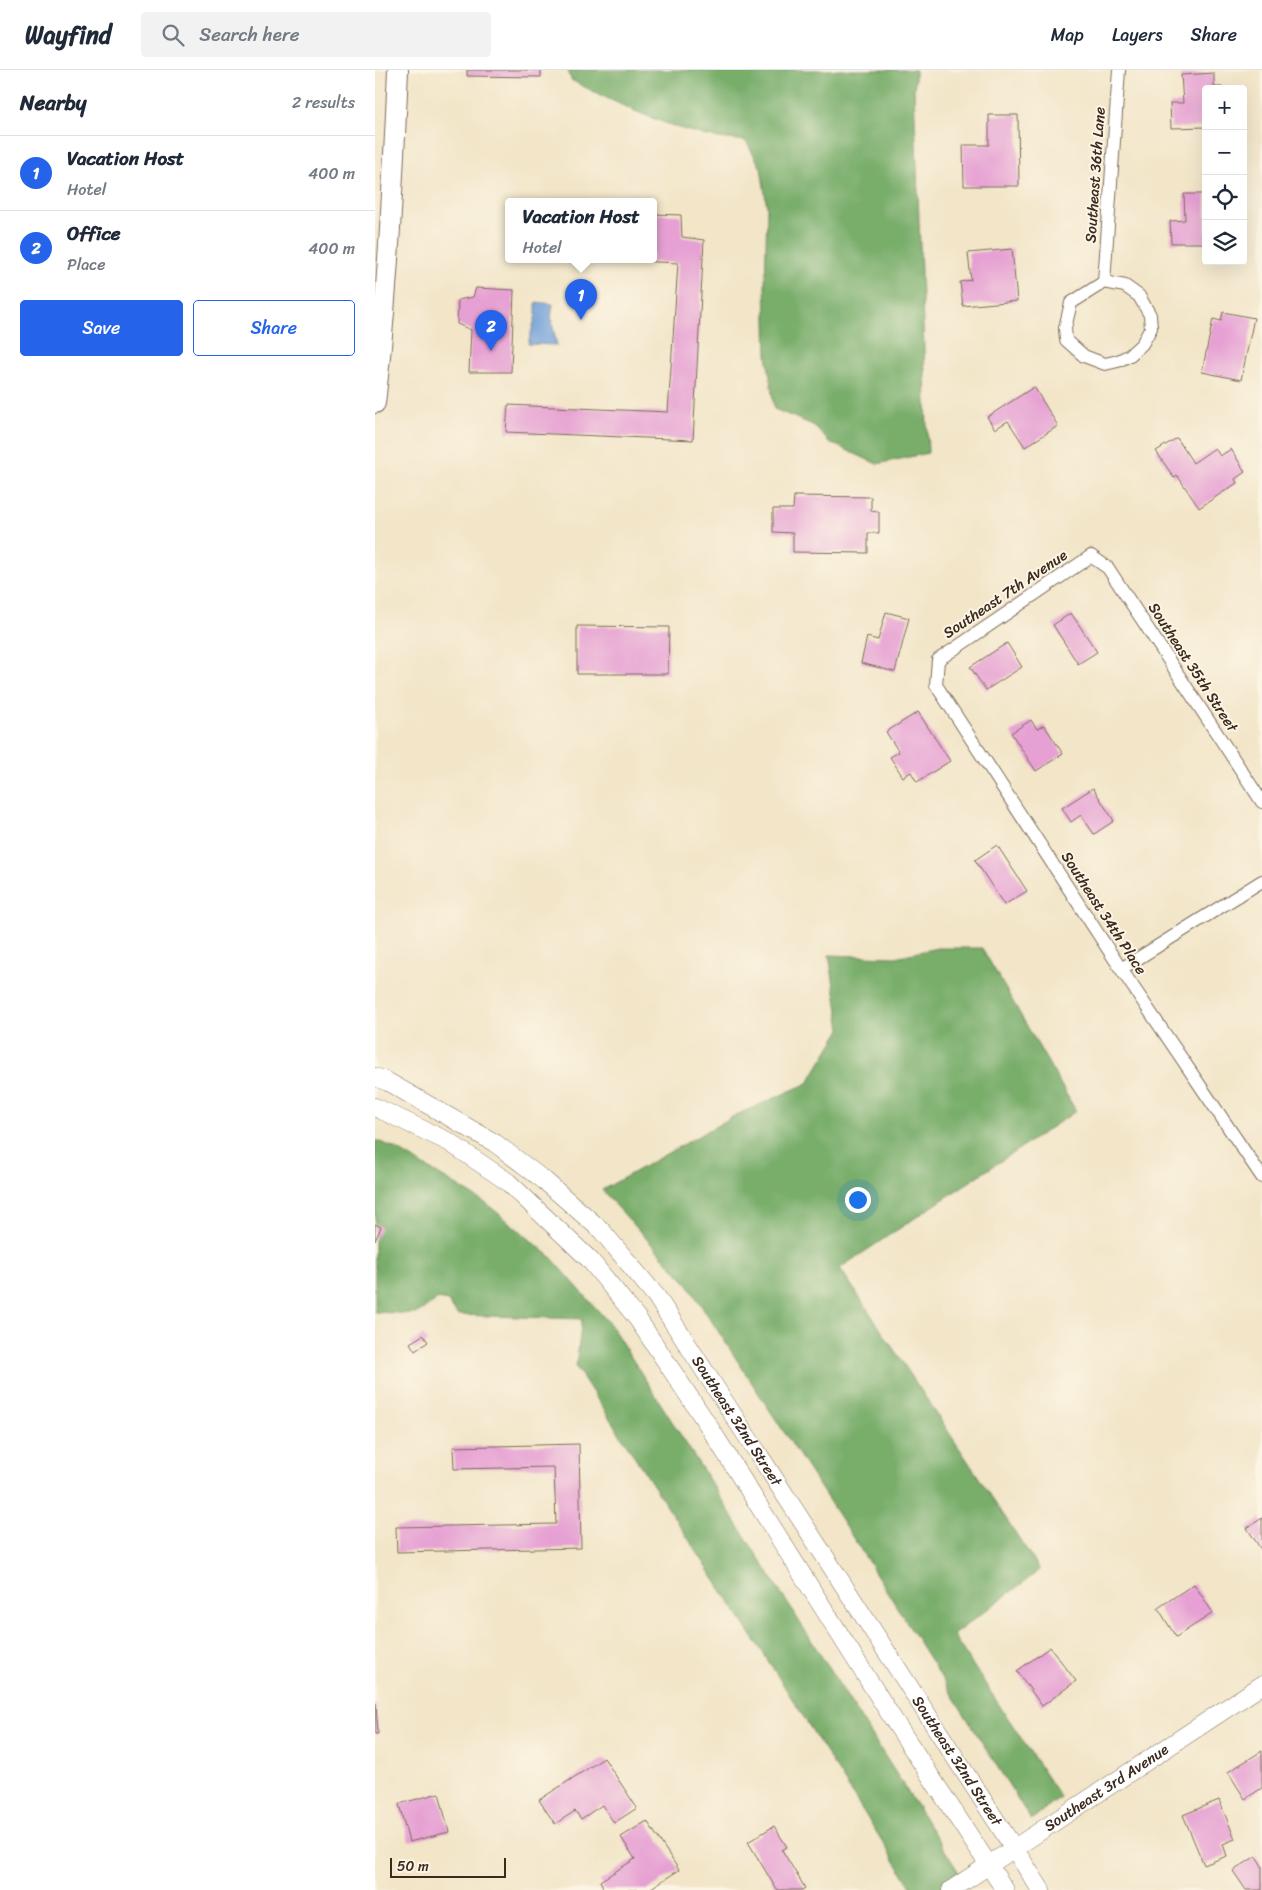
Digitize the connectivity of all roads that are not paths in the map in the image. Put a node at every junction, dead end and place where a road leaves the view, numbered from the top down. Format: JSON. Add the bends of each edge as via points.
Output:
{"nodes":[{"id":1,"x":398,"y":70,"type":"edge"},
{"id":2,"x":1119,"y":70,"type":"edge"},
{"id":3,"x":1104,"y":282,"type":"junction"},
{"id":4,"x":375,"y":403,"type":"edge"},
{"id":5,"x":1091,"y":556,"type":"joint"},
{"id":6,"x":938,"y":660,"type":"joint"},
{"id":7,"x":1262,"y":802,"type":"edge"},
{"id":8,"x":1262,"y":881,"type":"edge"},
{"id":9,"x":1121,"y":969,"type":"junction"},
{"id":10,"x":375,"y":1077,"type":"edge"},
{"id":11,"x":375,"y":1107,"type":"edge"},
{"id":12,"x":1262,"y":1177,"type":"edge"},
{"id":13,"x":1262,"y":1685,"type":"edge"},
{"id":14,"x":1014,"y":1847,"type":"junction"},
{"id":15,"x":989,"y":1865,"type":"junction"},
{"id":16,"x":951,"y":1890,"type":"edge"},
{"id":17,"x":1005,"y":1890,"type":"edge"},
{"id":18,"x":1041,"y":1890,"type":"edge"}],
"edges":[{"from":1,"to":4,"type":"highway","via":[[390,244]]},
{"from":2,"to":3,"type":"street","name":"Southeast 36th Lane"},
{"from":3,"to":3,"type":"street","via":[[1071,303],[1065,328],[1066,340],[1084,356],[1105,364],[1130,355],[1151,328],[1150,315],[1139,296],[1125,286]]},
{"from":5,"to":6,"type":"street","name":"Southeast 7th Avenue"},
{"from":5,"to":7,"type":"street","name":"Southeast 35th Street","via":[[1109,568]]},
{"from":6,"to":9,"type":"street","name":"Southeast 34th Place","via":[[936,685]]},
{"from":8,"to":9,"type":"street"},
{"from":9,"to":12,"type":"street","name":"Southeast 34th Place"},
{"from":10,"to":14,"type":"main road","name":"Southeast 32nd Street","via":[[495,1143],[545,1181],[601,1230],[656,1296]]},
{"from":11,"to":15,"type":"main road","name":"Southeast 32nd Street","via":[[449,1142],[508,1182],[590,1260],[637,1318]]},
{"from":13,"to":14,"type":"main road","name":"Southeast 3rd Avenue"},
{"from":14,"to":15,"type":"main road","name":"Southeast 3rd Avenue"},
{"from":14,"to":18,"type":"main road","name":"Southeast 32nd Street"},
{"from":15,"to":16,"type":"main road","name":"Southeast 3rd Avenue"},
{"from":15,"to":17,"type":"main road","name":"Southeast 32nd Street"}]}
